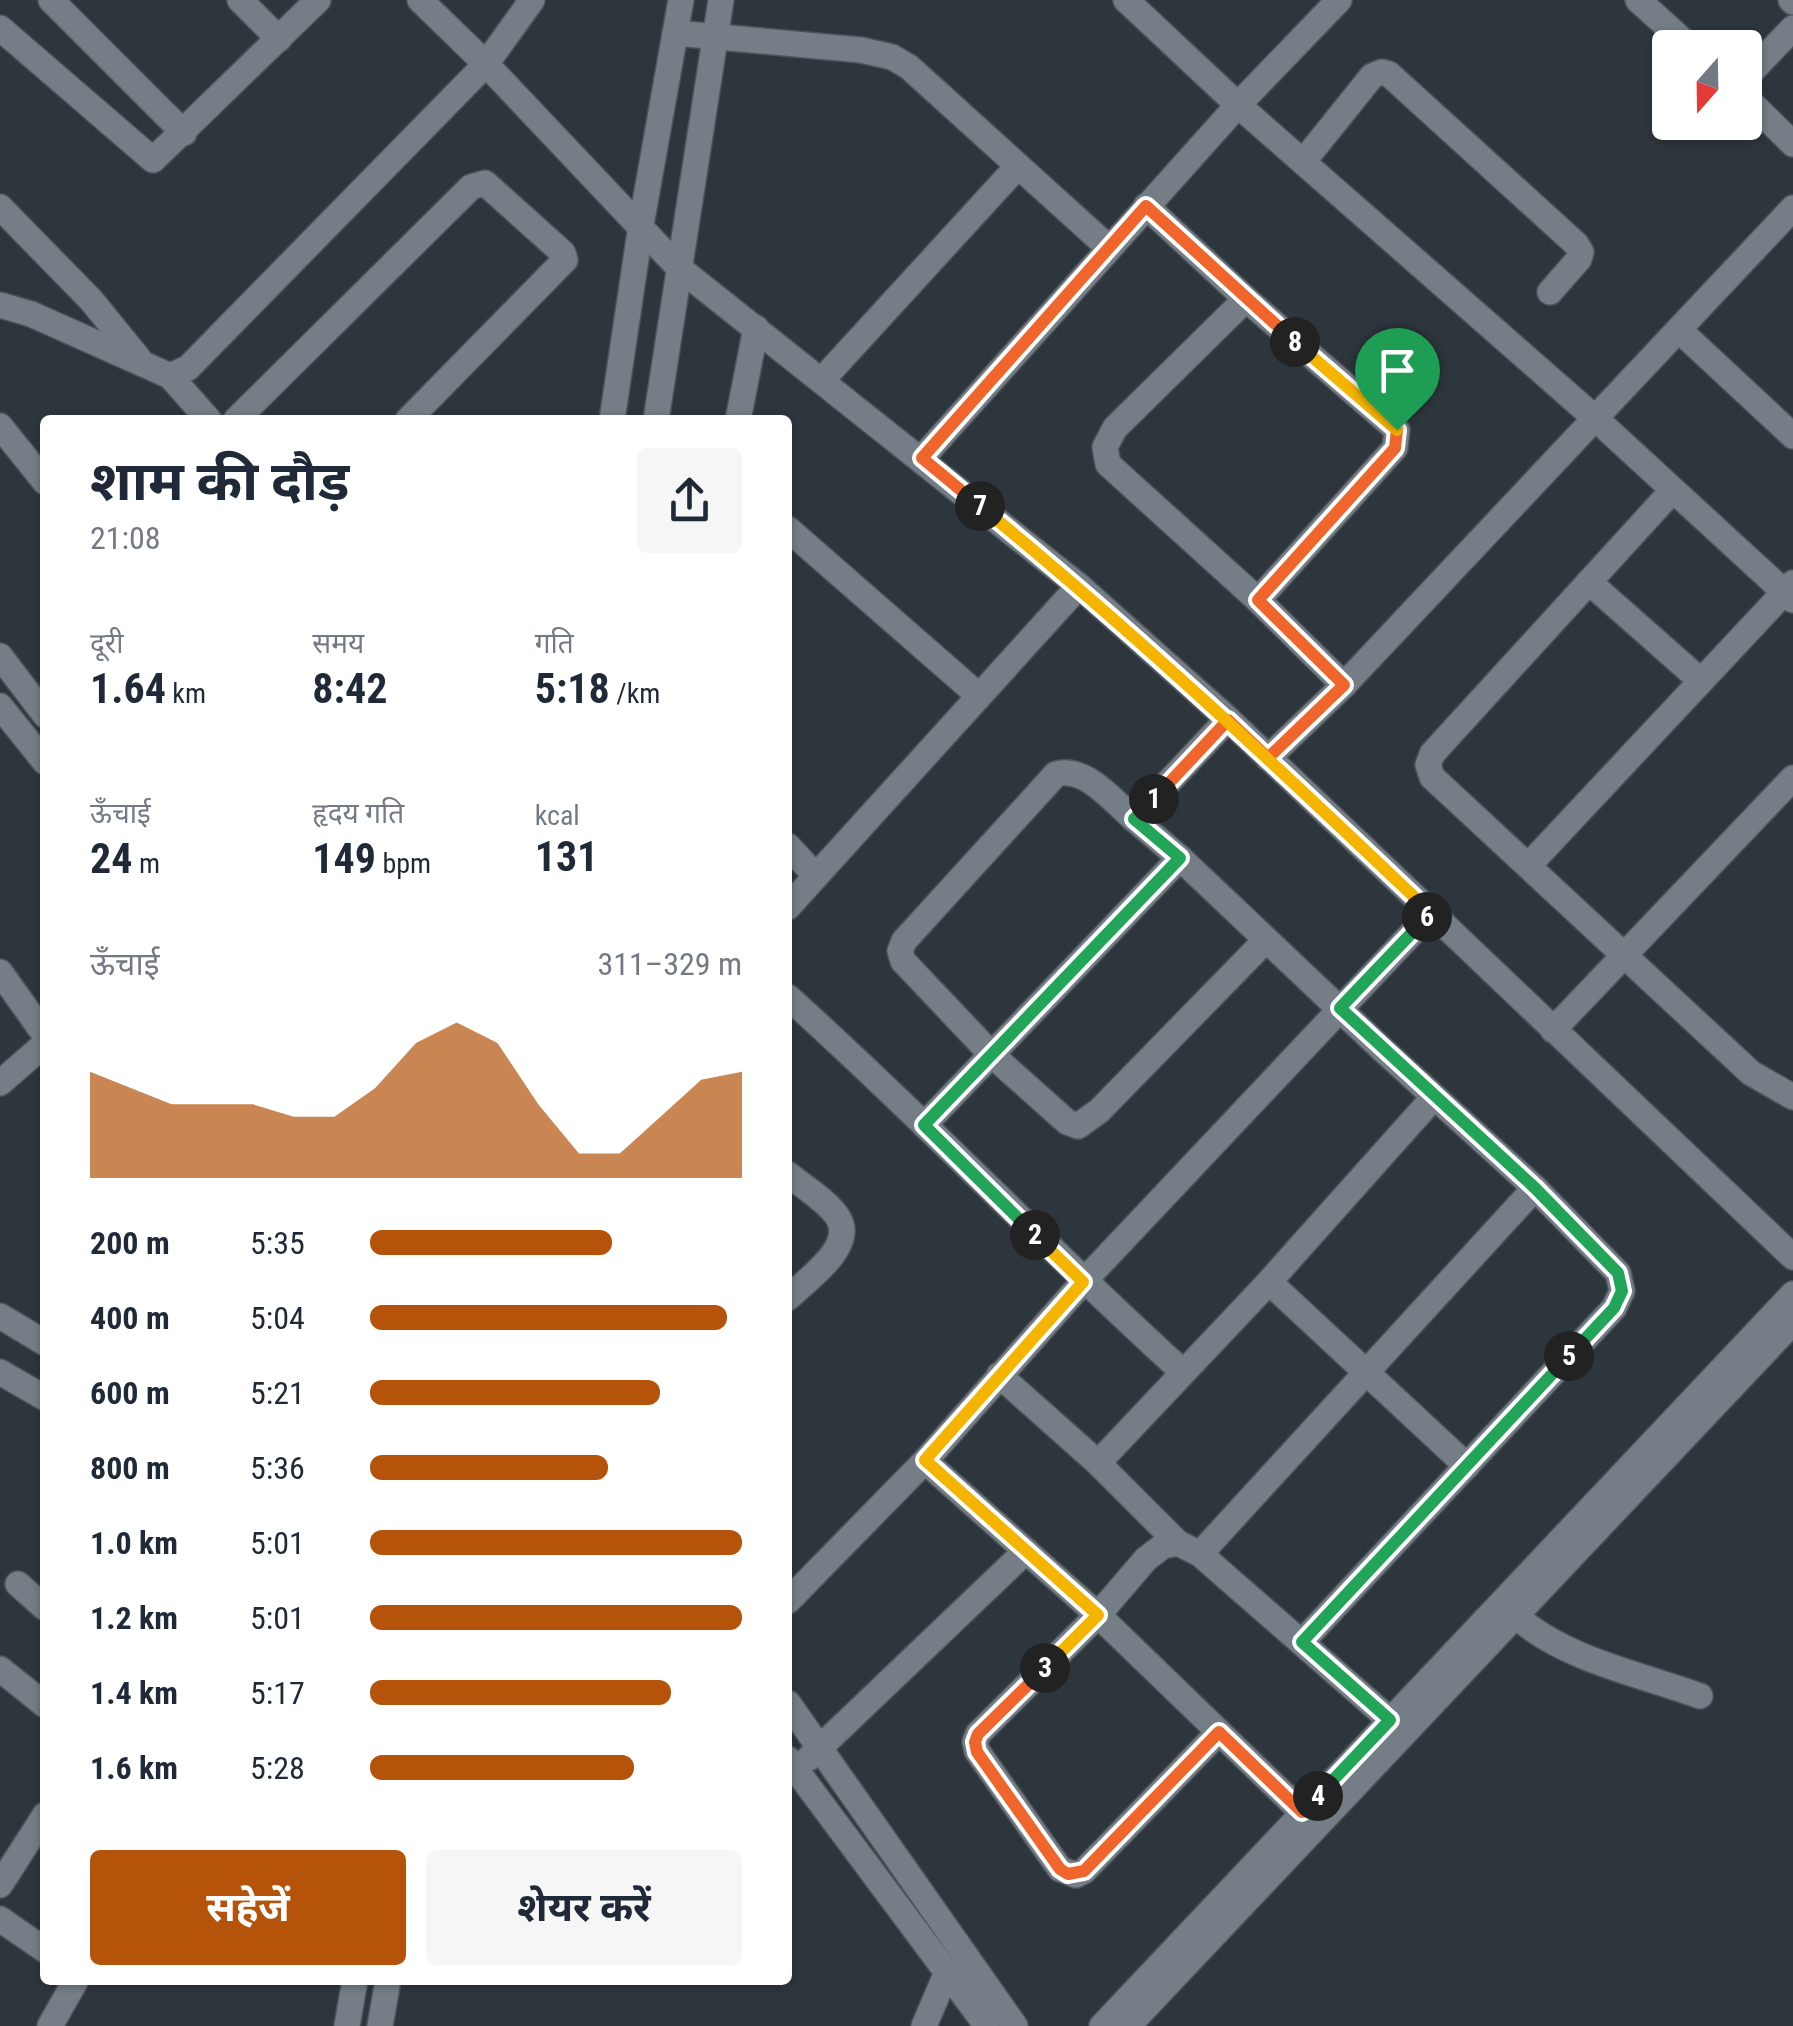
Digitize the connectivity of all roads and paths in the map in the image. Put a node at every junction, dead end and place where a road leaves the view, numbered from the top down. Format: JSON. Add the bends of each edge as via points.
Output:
{"nodes":[{"id":1,"x":51,"y":0,"type":"edge"},
{"id":2,"x":240,"y":0,"type":"edge"},
{"id":3,"x":318,"y":0,"type":"edge"},
{"id":4,"x":420,"y":0,"type":"edge"},
{"id":5,"x":681,"y":0,"type":"edge"},
{"id":6,"x":720,"y":0,"type":"edge"},
{"id":7,"x":1126,"y":0,"type":"edge"},
{"id":8,"x":1339,"y":0,"type":"edge"},
{"id":9,"x":1638,"y":0,"type":"edge"},
{"id":10,"x":528,"y":1,"type":"edge"},
{"id":11,"x":0,"y":28,"type":"edge"},
{"id":12,"x":1793,"y":28,"type":"edge"},
{"id":13,"x":1671,"y":30,"type":"edge"},
{"id":14,"x":675,"y":32,"type":"junction"},
{"id":15,"x":715,"y":37,"type":"junction"},
{"id":16,"x":280,"y":40,"type":"junction"},
{"id":17,"x":1762,"y":60,"type":"edge"},
{"id":18,"x":486,"y":64,"type":"junction"},
{"id":19,"x":1238,"y":104,"type":"junction"},
{"id":20,"x":1762,"y":114,"type":"edge"},
{"id":21,"x":184,"y":133,"type":"junction"},
{"id":22,"x":1793,"y":144,"type":"edge"},
{"id":23,"x":1304,"y":162,"type":"junction"},
{"id":24,"x":1018,"y":166,"type":"junction"},
{"id":25,"x":1146,"y":206,"type":"junction"},
{"id":26,"x":0,"y":208,"type":"edge"},
{"id":27,"x":1793,"y":208,"type":"edge"},
{"id":28,"x":641,"y":225,"type":"junction"},
{"id":29,"x":1109,"y":248,"type":"junction"},
{"id":30,"x":679,"y":268,"type":"junction"},
{"id":31,"x":1550,"y":292,"type":"dead end"},
{"id":32,"x":1246,"y":299,"type":"junction"},
{"id":33,"x":0,"y":304,"type":"edge"},
{"id":34,"x":756,"y":328,"type":"junction"},
{"id":35,"x":1679,"y":330,"type":"junction"},
{"id":36,"x":143,"y":362,"type":"junction"},
{"id":37,"x":170,"y":376,"type":"junction"},
{"id":38,"x":822,"y":380,"type":"junction"},
{"id":39,"x":205,"y":415,"type":"edge"},
{"id":40,"x":241,"y":415,"type":"edge"},
{"id":41,"x":413,"y":415,"type":"edge"},
{"id":42,"x":613,"y":415,"type":"edge"},
{"id":43,"x":657,"y":415,"type":"edge"},
{"id":44,"x":739,"y":415,"type":"edge"},
{"id":45,"x":1596,"y":419,"type":"junction"},
{"id":46,"x":0,"y":426,"type":"edge"},
{"id":47,"x":1793,"y":436,"type":"edge"},
{"id":48,"x":922,"y":458,"type":"junction"},
{"id":49,"x":40,"y":476,"type":"edge"},
{"id":50,"x":1673,"y":490,"type":"junction"},
{"id":51,"x":792,"y":533,"type":"edge"},
{"id":52,"x":1590,"y":582,"type":"junction"},
{"id":53,"x":1079,"y":586,"type":"junction"},
{"id":54,"x":1790,"y":592,"type":"edge"},
{"id":55,"x":1258,"y":600,"type":"junction"},
{"id":56,"x":0,"y":656,"type":"edge"},
{"id":57,"x":1701,"y":681,"type":"junction"},
{"id":58,"x":1344,"y":685,"type":"junction"},
{"id":59,"x":978,"y":695,"type":"junction"},
{"id":60,"x":0,"y":706,"type":"edge"},
{"id":61,"x":40,"y":708,"type":"edge"},
{"id":62,"x":1228,"y":720,"type":"junction"},
{"id":63,"x":40,"y":756,"type":"edge"},
{"id":64,"x":1268,"y":758,"type":"junction"},
{"id":65,"x":1793,"y":778,"type":"edge"},
{"id":66,"x":1134,"y":819,"type":"junction"},
{"id":67,"x":792,"y":850,"type":"edge"},
{"id":68,"x":1180,"y":858,"type":"junction"},
{"id":69,"x":1529,"y":865,"type":"junction"},
{"id":70,"x":815,"y":875,"type":"junction"},
{"id":71,"x":792,"y":902,"type":"edge"},
{"id":72,"x":1431,"y":913,"type":"junction"},
{"id":73,"x":1266,"y":940,"type":"junction"},
{"id":74,"x":1623,"y":955,"type":"junction"},
{"id":75,"x":0,"y":972,"type":"edge"},
{"id":76,"x":792,"y":1001,"type":"edge"},
{"id":77,"x":1340,"y":1008,"type":"junction"},
{"id":78,"x":40,"y":1028,"type":"edge"},
{"id":79,"x":1553,"y":1030,"type":"junction"},
{"id":80,"x":40,"y":1048,"type":"edge"},
{"id":81,"x":993,"y":1056,"type":"junction"},
{"id":82,"x":0,"y":1083,"type":"edge"},
{"id":83,"x":1793,"y":1096,"type":"edge"},
{"id":84,"x":1434,"y":1097,"type":"junction"},
{"id":85,"x":924,"y":1125,"type":"junction"},
{"id":86,"x":792,"y":1177,"type":"edge"},
{"id":87,"x":1535,"y":1188,"type":"junction"},
{"id":88,"x":1793,"y":1257,"type":"edge"},
{"id":89,"x":1083,"y":1282,"type":"junction"},
{"id":90,"x":1269,"y":1282,"type":"junction"},
{"id":91,"x":792,"y":1294,"type":"edge"},
{"id":92,"x":1793,"y":1294,"type":"edge"},
{"id":93,"x":0,"y":1318,"type":"edge"},
{"id":94,"x":1793,"y":1322,"type":"edge"},
{"id":95,"x":40,"y":1340,"type":"edge"},
{"id":96,"x":0,"y":1372,"type":"edge"},
{"id":97,"x":1183,"y":1372,"type":"junction"},
{"id":98,"x":999,"y":1374,"type":"junction"},
{"id":99,"x":1364,"y":1374,"type":"junction"},
{"id":100,"x":40,"y":1395,"type":"edge"},
{"id":101,"x":925,"y":1460,"type":"junction"},
{"id":102,"x":1098,"y":1463,"type":"junction"},
{"id":103,"x":1467,"y":1466,"type":"junction"},
{"id":104,"x":1189,"y":1548,"type":"junction"},
{"id":105,"x":1026,"y":1551,"type":"junction"},
{"id":106,"x":18,"y":1584,"type":"dead end"},
{"id":107,"x":792,"y":1596,"type":"edge"},
{"id":108,"x":40,"y":1604,"type":"edge"},
{"id":109,"x":1098,"y":1615,"type":"junction"},
{"id":110,"x":1517,"y":1617,"type":"junction"},
{"id":111,"x":1302,"y":1642,"type":"junction"},
{"id":112,"x":0,"y":1669,"type":"edge"},
{"id":113,"x":1700,"y":1696,"type":"dead end"},
{"id":114,"x":40,"y":1700,"type":"edge"},
{"id":115,"x":792,"y":1708,"type":"edge"},
{"id":116,"x":1390,"y":1720,"type":"junction"},
{"id":117,"x":1219,"y":1732,"type":"junction"},
{"id":118,"x":821,"y":1748,"type":"junction"},
{"id":119,"x":792,"y":1763,"type":"edge"},
{"id":120,"x":792,"y":1765,"type":"edge"},
{"id":121,"x":1302,"y":1812,"type":"junction"},
{"id":122,"x":40,"y":1823,"type":"edge"},
{"id":123,"x":0,"y":1885,"type":"edge"},
{"id":124,"x":0,"y":1919,"type":"edge"},
{"id":125,"x":40,"y":1947,"type":"edge"},
{"id":126,"x":948,"y":1970,"type":"junction"},
{"id":127,"x":73,"y":1985,"type":"edge"},
{"id":128,"x":354,"y":1985,"type":"edge"},
{"id":129,"x":387,"y":1985,"type":"edge"},
{"id":130,"x":50,"y":2026,"type":"edge"},
{"id":131,"x":347,"y":2026,"type":"edge"},
{"id":132,"x":380,"y":2026,"type":"edge"},
{"id":133,"x":924,"y":2026,"type":"edge"},
{"id":134,"x":987,"y":2026,"type":"edge"},
{"id":135,"x":1015,"y":2026,"type":"edge"},
{"id":136,"x":1102,"y":2026,"type":"edge"},
{"id":137,"x":1128,"y":2026,"type":"edge"}],
"edges":[{"from":1,"to":21,"type":"street"},
{"from":2,"to":16,"type":"street"},
{"from":3,"to":16,"type":"street"},
{"from":4,"to":18,"type":"street"},
{"from":5,"to":14,"type":"street"},
{"from":6,"to":15,"type":"street"},
{"from":7,"to":19,"type":"street"},
{"from":8,"to":19,"type":"street"},
{"from":9,"to":13,"type":"street"},
{"from":10,"to":18,"type":"street"},
{"from":11,"to":21,"type":"street","via":[[149,159],[157,160]]},
{"from":12,"to":17,"type":"street"},
{"from":14,"to":15,"type":"street"},
{"from":14,"to":28,"type":"street"},
{"from":15,"to":24,"type":"street","via":[[892,58]]},
{"from":15,"to":30,"type":"street"},
{"from":16,"to":21,"type":"street"},
{"from":18,"to":28,"type":"street"},
{"from":18,"to":37,"type":"street","via":[[188,368]]},
{"from":19,"to":23,"type":"street"},
{"from":19,"to":25,"type":"street"},
{"from":20,"to":22,"type":"street"},
{"from":23,"to":31,"type":"street","via":[[1372,76],[1390,74],[1576,244],[1579,259]]},
{"from":23,"to":45,"type":"street"},
{"from":24,"to":29,"type":"street"},
{"from":24,"to":38,"type":"street"},
{"from":25,"to":29,"type":"street"},
{"from":25,"to":32,"type":"street"},
{"from":26,"to":36,"type":"street"},
{"from":27,"to":35,"type":"street"},
{"from":28,"to":30,"type":"street"},
{"from":28,"to":42,"type":"street"},
{"from":29,"to":48,"type":"street"},
{"from":30,"to":34,"type":"street"},
{"from":30,"to":43,"type":"street"},
{"from":32,"to":55,"type":"street","via":[[1397,430],[1398,438]]},
{"from":32,"to":55,"type":"street","via":[[1114,428],[1105,447],[1116,475]]},
{"from":33,"to":36,"type":"street"},
{"from":34,"to":38,"type":"street"},
{"from":34,"to":44,"type":"street"},
{"from":35,"to":45,"type":"street"},
{"from":35,"to":47,"type":"street"},
{"from":36,"to":37,"type":"street"},
{"from":37,"to":39,"type":"street"},
{"from":38,"to":48,"type":"street"},
{"from":40,"to":41,"type":"street","via":[[472,187],[485,183],[564,260]]},
{"from":45,"to":50,"type":"street"},
{"from":45,"to":58,"type":"street"},
{"from":46,"to":49,"type":"street"},
{"from":48,"to":53,"type":"street"},
{"from":50,"to":52,"type":"street"},
{"from":50,"to":54,"type":"street"},
{"from":51,"to":59,"type":"street"},
{"from":52,"to":57,"type":"street"},
{"from":52,"to":69,"type":"street","via":[[1428,765],[1432,777]]},
{"from":53,"to":59,"type":"street"},
{"from":53,"to":62,"type":"street"},
{"from":54,"to":57,"type":"street"},
{"from":55,"to":58,"type":"street"},
{"from":56,"to":61,"type":"street"},
{"from":57,"to":69,"type":"street"},
{"from":58,"to":64,"type":"street"},
{"from":59,"to":70,"type":"street"},
{"from":60,"to":63,"type":"street"},
{"from":62,"to":64,"type":"street"},
{"from":62,"to":66,"type":"street"},
{"from":64,"to":72,"type":"street"},
{"from":65,"to":74,"type":"street"},
{"from":66,"to":68,"type":"street"},
{"from":66,"to":81,"type":"street","via":[[1082,775],[1056,774],[904,941],[903,960]]},
{"from":67,"to":70,"type":"street"},
{"from":68,"to":73,"type":"street"},
{"from":68,"to":81,"type":"street"},
{"from":69,"to":74,"type":"street"},
{"from":70,"to":71,"type":"street"},
{"from":72,"to":77,"type":"street"},
{"from":72,"to":79,"type":"street"},
{"from":73,"to":77,"type":"street"},
{"from":73,"to":81,"type":"street","via":[[1078,1126]]},
{"from":74,"to":79,"type":"street"},
{"from":74,"to":83,"type":"street","via":[[1751,1073]]},
{"from":75,"to":78,"type":"street"},
{"from":76,"to":85,"type":"street"},
{"from":77,"to":84,"type":"street"},
{"from":77,"to":89,"type":"street"},
{"from":79,"to":88,"type":"street"},
{"from":80,"to":82,"type":"street"},
{"from":81,"to":85,"type":"street"},
{"from":84,"to":87,"type":"street"},
{"from":84,"to":90,"type":"street"},
{"from":85,"to":89,"type":"street"},
{"from":86,"to":91,"type":"street","via":[[838,1216],[843,1234],[837,1250]]},
{"from":87,"to":99,"type":"street"},
{"from":87,"to":103,"type":"street","via":[[1618,1273],[1622,1291],[1614,1308]]},
{"from":89,"to":97,"type":"street"},
{"from":89,"to":98,"type":"street"},
{"from":90,"to":97,"type":"street"},
{"from":90,"to":99,"type":"street"},
{"from":92,"to":116,"type":"street"},
{"from":93,"to":95,"type":"street"},
{"from":94,"to":110,"type":"street"},
{"from":96,"to":100,"type":"street"},
{"from":97,"to":102,"type":"street"},
{"from":98,"to":101,"type":"street"},
{"from":98,"to":102,"type":"street"},
{"from":99,"to":103,"type":"street"},
{"from":99,"to":104,"type":"street"},
{"from":101,"to":105,"type":"street"},
{"from":101,"to":107,"type":"street"},
{"from":102,"to":104,"type":"street"},
{"from":103,"to":111,"type":"street"},
{"from":104,"to":109,"type":"street","via":[[1163,1546],[1146,1558]]},
{"from":104,"to":111,"type":"street"},
{"from":105,"to":109,"type":"street"},
{"from":105,"to":118,"type":"street"},
{"from":106,"to":108,"type":"street"},
{"from":109,"to":117,"type":"street"},
{"from":109,"to":117,"type":"street","via":[[975,1742],[1060,1869],[1084,1871]]},
{"from":110,"to":113,"type":"street","via":[[1566,1648]]},
{"from":110,"to":137,"type":"street"},
{"from":111,"to":116,"type":"street"},
{"from":112,"to":114,"type":"street"},
{"from":115,"to":118,"type":"street"},
{"from":116,"to":121,"type":"street"},
{"from":117,"to":121,"type":"street"},
{"from":118,"to":119,"type":"street"},
{"from":118,"to":135,"type":"street"},
{"from":120,"to":126,"type":"street"},
{"from":121,"to":136,"type":"street"},
{"from":122,"to":123,"type":"street"},
{"from":124,"to":125,"type":"street"},
{"from":126,"to":133,"type":"street"},
{"from":126,"to":134,"type":"street"},
{"from":127,"to":130,"type":"street"},
{"from":128,"to":131,"type":"street"},
{"from":129,"to":132,"type":"street"}]}
